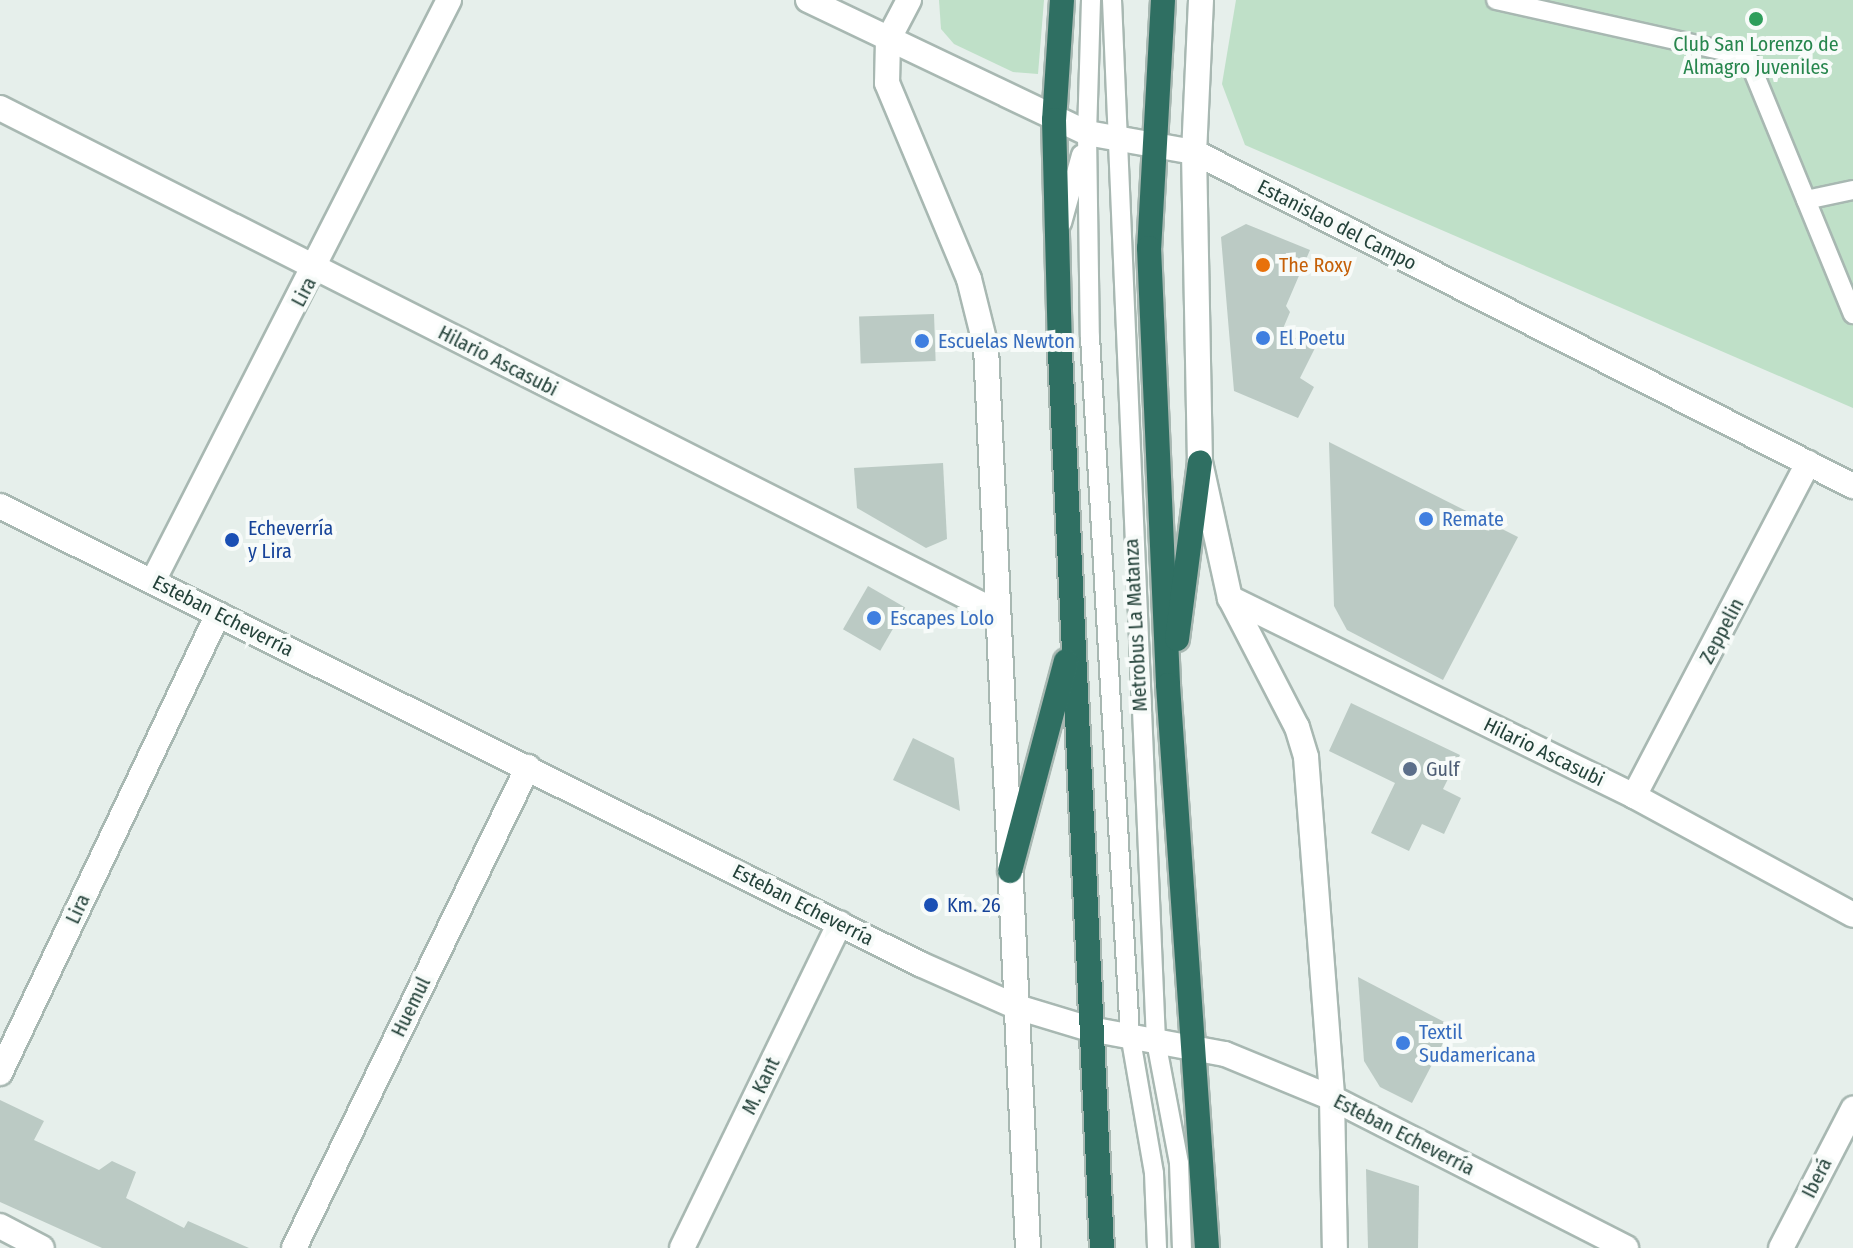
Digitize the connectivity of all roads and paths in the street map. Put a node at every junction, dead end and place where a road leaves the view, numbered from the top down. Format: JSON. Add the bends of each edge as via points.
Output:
{"nodes":[{"id":1,"x":449,"y":0,"type":"edge"},
{"id":2,"x":808,"y":0,"type":"edge"},
{"id":3,"x":909,"y":0,"type":"edge"},
{"id":4,"x":1062,"y":0,"type":"edge"},
{"id":5,"x":1091,"y":0,"type":"edge"},
{"id":6,"x":1112,"y":0,"type":"edge"},
{"id":7,"x":1163,"y":0,"type":"edge"},
{"id":8,"x":1201,"y":0,"type":"edge"},
{"id":9,"x":1496,"y":0,"type":"edge"},
{"id":10,"x":888,"y":40,"type":"junction"},
{"id":11,"x":0,"y":108,"type":"edge"},
{"id":12,"x":1054,"y":120,"type":"junction"},
{"id":13,"x":1087,"y":133,"type":"junction"},
{"id":14,"x":1116,"y":139,"type":"junction"},
{"id":15,"x":1152,"y":144,"type":"junction"},
{"id":16,"x":1194,"y":152,"type":"junction"},
{"id":17,"x":1853,"y":190,"type":"edge"},
{"id":18,"x":1806,"y":200,"type":"junction"},
{"id":19,"x":1059,"y":235,"type":"junction"},
{"id":20,"x":317,"y":269,"type":"junction"},
{"id":21,"x":1853,"y":314,"type":"edge"},
{"id":22,"x":1200,"y":462,"type":"junction"},
{"id":23,"x":1808,"y":463,"type":"junction"},
{"id":24,"x":1853,"y":486,"type":"edge"},
{"id":25,"x":0,"y":506,"type":"edge"},
{"id":26,"x":153,"y":581,"type":"junction"},
{"id":27,"x":1230,"y":598,"type":"junction"},
{"id":28,"x":997,"y":612,"type":"junction"},
{"id":29,"x":218,"y":614,"type":"junction"},
{"id":30,"x":1073,"y":636,"type":"junction"},
{"id":31,"x":1168,"y":685,"type":"junction"},
{"id":32,"x":528,"y":767,"type":"junction"},
{"id":33,"x":1634,"y":796,"type":"junction"},
{"id":34,"x":1010,"y":871,"type":"junction"},
{"id":35,"x":1853,"y":915,"type":"edge"},
{"id":36,"x":840,"y":923,"type":"junction"},
{"id":37,"x":1017,"y":1007,"type":"junction"},
{"id":38,"x":1090,"y":1029,"type":"junction"},
{"id":39,"x":1130,"y":1034,"type":"junction"},
{"id":40,"x":1156,"y":1041,"type":"junction"},
{"id":41,"x":1195,"y":1045,"type":"junction"},
{"id":42,"x":0,"y":1073,"type":"edge"},
{"id":43,"x":1332,"y":1098,"type":"junction"},
{"id":44,"x":1853,"y":1109,"type":"edge"},
{"id":45,"x":0,"y":1226,"type":"edge"},
{"id":46,"x":42,"y":1248,"type":"edge"},
{"id":47,"x":294,"y":1248,"type":"edge"},
{"id":48,"x":682,"y":1248,"type":"edge"},
{"id":49,"x":1028,"y":1248,"type":"edge"},
{"id":50,"x":1102,"y":1248,"type":"edge"},
{"id":51,"x":1157,"y":1248,"type":"edge"},
{"id":52,"x":1182,"y":1248,"type":"edge"},
{"id":53,"x":1207,"y":1248,"type":"edge"},
{"id":54,"x":1335,"y":1248,"type":"edge"},
{"id":55,"x":1626,"y":1248,"type":"edge"},
{"id":56,"x":1781,"y":1248,"type":"edge"}],
"edges":[{"from":1,"to":20,"type":"street","name":"Lira"},
{"from":2,"to":10,"type":"street","name":"Estanislao del Campo"},
{"from":3,"to":10,"type":"street"},
{"from":4,"to":12,"type":"highway"},
{"from":5,"to":13,"type":"lane","name":"Metrobus La Matanza"},
{"from":6,"to":14,"type":"lane","name":"Metrobus La Matanza"},
{"from":7,"to":15,"type":"highway"},
{"from":8,"to":16,"type":"street"},
{"from":9,"to":18,"type":"lane","via":[[1747,56]]},
{"from":10,"to":12,"type":"street","name":"Estanislao del Campo"},
{"from":10,"to":28,"type":"street","via":[[887,83],[981,313]]},
{"from":11,"to":20,"type":"street","name":"Hilario Ascasubi"},
{"from":12,"to":13,"type":"street","name":"Estanislao del Campo"},
{"from":12,"to":19,"type":"highway"},
{"from":13,"to":14,"type":"street","name":"Estanislao del Campo"},
{"from":13,"to":19,"type":"lane","name":"Metrobus La Matanza"},
{"from":13,"to":39,"type":"lane","name":"Metrobus La Matanza","via":[[1090,337]]},
{"from":14,"to":15,"type":"street","name":"Estanislao del Campo"},
{"from":14,"to":40,"type":"lane","name":"Metrobus La Matanza"},
{"from":15,"to":16,"type":"street","name":"Estanislao del Campo"},
{"from":15,"to":31,"type":"highway","via":[[1149,248]]},
{"from":16,"to":22,"type":"street"},
{"from":16,"to":23,"type":"street","name":"Estanislao del Campo"},
{"from":17,"to":18,"type":"lane"},
{"from":18,"to":21,"type":"lane"},
{"from":19,"to":30,"type":"highway"},
{"from":20,"to":26,"type":"street","name":"Lira"},
{"from":20,"to":28,"type":"street","name":"Hilario Ascasubi"},
{"from":22,"to":27,"type":"street"},
{"from":22,"to":31,"type":"highway"},
{"from":23,"to":24,"type":"street","name":"Estanislao del Campo"},
{"from":23,"to":33,"type":"street","name":"Zeppelin"},
{"from":25,"to":26,"type":"street","name":"Esteban Echeverría"},
{"from":26,"to":29,"type":"street","name":"Esteban Echeverría"},
{"from":27,"to":33,"type":"street","name":"Hilario Ascasubi"},
{"from":27,"to":43,"type":"street","via":[[1297,727],[1306,757]]},
{"from":28,"to":34,"type":"street"},
{"from":29,"to":32,"type":"street","name":"Esteban Echeverría"},
{"from":29,"to":42,"type":"street","name":"Lira"},
{"from":30,"to":34,"type":"highway"},
{"from":30,"to":38,"type":"highway"},
{"from":31,"to":41,"type":"highway"},
{"from":32,"to":36,"type":"street","name":"Esteban Echeverría"},
{"from":32,"to":47,"type":"street","name":"Huemul"},
{"from":33,"to":35,"type":"street","name":"Hilario Ascasubi"},
{"from":34,"to":37,"type":"street"},
{"from":36,"to":37,"type":"street","name":"Esteban Echeverría"},
{"from":36,"to":48,"type":"street","name":"M. Kant"},
{"from":37,"to":38,"type":"street","name":"Esteban Echeverría"},
{"from":37,"to":49,"type":"street"},
{"from":38,"to":39,"type":"street","name":"Esteban Echeverría"},
{"from":38,"to":50,"type":"highway"},
{"from":39,"to":40,"type":"street","name":"Esteban Echeverría"},
{"from":39,"to":51,"type":"lane","name":"Metrobus La Matanza","via":[[1154,1173]]},
{"from":40,"to":41,"type":"street","name":"Esteban Echeverría"},
{"from":40,"to":52,"type":"lane","name":"Metrobus La Matanza","via":[[1179,1163]]},
{"from":41,"to":43,"type":"street","name":"Esteban Echeverría"},
{"from":41,"to":53,"type":"highway"},
{"from":43,"to":54,"type":"street"},
{"from":43,"to":55,"type":"street","name":"Esteban Echeverría"},
{"from":44,"to":56,"type":"street","name":"Iberá"},
{"from":45,"to":46,"type":"street"}]}
